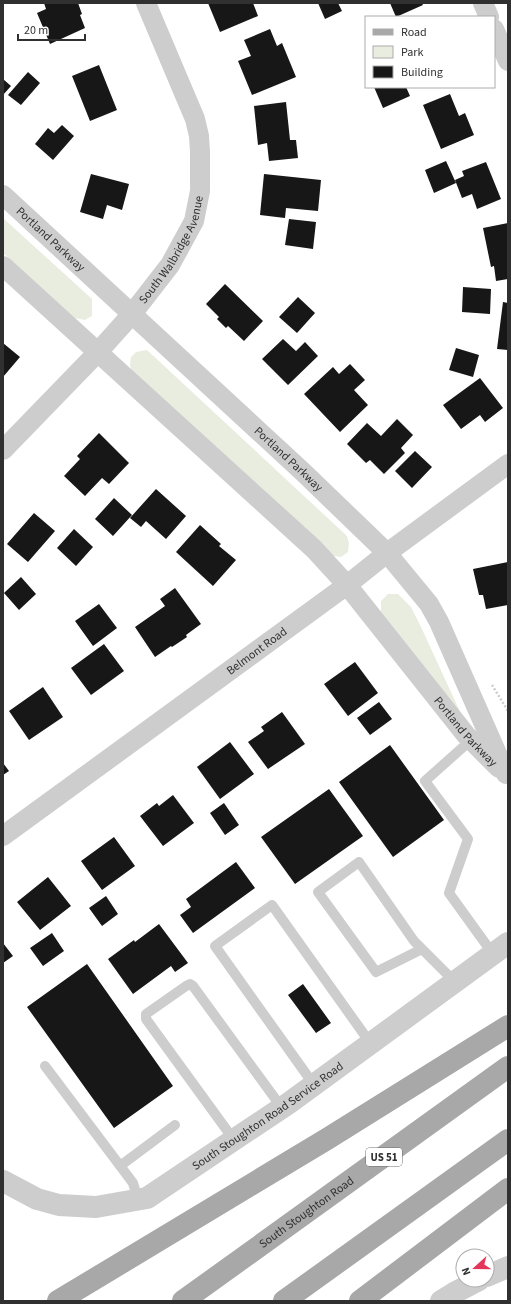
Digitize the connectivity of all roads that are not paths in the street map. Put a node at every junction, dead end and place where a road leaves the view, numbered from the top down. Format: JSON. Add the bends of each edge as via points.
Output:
{"nodes":[{"id":1,"x":146,"y":3,"type":"edge"},
{"id":2,"x":483,"y":3,"type":"edge"},
{"id":3,"x":489,"y":16,"type":"edge"},
{"id":4,"x":495,"y":31,"type":"edge"},
{"id":5,"x":508,"y":61,"type":"edge"},
{"id":6,"x":3,"y":195,"type":"edge"},
{"id":7,"x":3,"y":266,"type":"edge"},
{"id":8,"x":132,"y":314,"type":"junction"},
{"id":9,"x":98,"y":352,"type":"junction"},
{"id":10,"x":3,"y":450,"type":"edge"},
{"id":11,"x":508,"y":464,"type":"edge"},
{"id":12,"x":387,"y":553,"type":"junction"},
{"id":13,"x":347,"y":585,"type":"junction"},
{"id":14,"x":471,"y":740,"type":"junction"},
{"id":15,"x":507,"y":776,"type":"edge"},
{"id":16,"x":3,"y":836,"type":"edge"},
{"id":17,"x":422,"y":949,"type":"junction"},
{"id":18,"x":500,"y":949,"type":"edge"},
{"id":19,"x":455,"y":982,"type":"junction"},
{"id":20,"x":508,"y":1026,"type":"edge"},
{"id":21,"x":370,"y":1044,"type":"junction"},
{"id":22,"x":45,"y":1066,"type":"dead end"},
{"id":23,"x":508,"y":1067,"type":"edge"},
{"id":24,"x":314,"y":1085,"type":"junction"},
{"id":25,"x":282,"y":1108,"type":"junction"},
{"id":26,"x":176,"y":1125,"type":"dead end"},
{"id":27,"x":234,"y":1140,"type":"junction"},
{"id":28,"x":508,"y":1140,"type":"edge"},
{"id":29,"x":120,"y":1166,"type":"junction"},
{"id":30,"x":3,"y":1181,"type":"edge"},
{"id":31,"x":508,"y":1189,"type":"edge"},
{"id":32,"x":138,"y":1200,"type":"junction"},
{"id":33,"x":508,"y":1267,"type":"edge"},
{"id":34,"x":495,"y":1273,"type":"edge"},
{"id":35,"x":465,"y":1288,"type":"edge"},
{"id":36,"x":58,"y":1301,"type":"edge"},
{"id":37,"x":183,"y":1301,"type":"edge"},
{"id":38,"x":284,"y":1301,"type":"edge"},
{"id":39,"x":360,"y":1301,"type":"edge"},
{"id":40,"x":441,"y":1301,"type":"edge"}],
"edges":[{"from":1,"to":8,"type":"street","name":"South Walbridge Avenue","via":[[195,119],[200,147],[200,191],[191,228],[170,265]]},
{"from":2,"to":3,"type":"street"},
{"from":4,"to":5,"type":"street"},
{"from":6,"to":8,"type":"street","name":"Portland Parkway"},
{"from":7,"to":9,"type":"street","name":"Portland Parkway"},
{"from":8,"to":9,"type":"street","name":"South Walbridge Avenue"},
{"from":8,"to":12,"type":"street","name":"Portland Parkway"},
{"from":9,"to":10,"type":"street","name":"South Walbridge Avenue"},
{"from":9,"to":13,"type":"street","name":"Portland Parkway","via":[[314,549]]},
{"from":11,"to":12,"type":"street","name":"Belmont Road"},
{"from":12,"to":13,"type":"street","name":"Belmont Road"},
{"from":12,"to":15,"type":"street","name":"Portland Parkway","via":[[429,604],[439,622]]},
{"from":13,"to":14,"type":"street","name":"Portland Parkway"},
{"from":13,"to":16,"type":"street","name":"Belmont Road"},
{"from":14,"to":15,"type":"street","name":"Portland Parkway"},
{"from":14,"to":18,"type":"lane","via":[[425,781],[468,839],[449,893]]},
{"from":17,"to":17,"type":"lane","via":[[359,862],[318,892],[376,972]]},
{"from":17,"to":19,"type":"lane"},
{"from":18,"to":19,"type":"street","name":"South Stoughton Road Service Road"},
{"from":19,"to":21,"type":"street","name":"South Stoughton Road Service Road"},
{"from":20,"to":36,"type":"main road"},
{"from":21,"to":24,"type":"street","name":"South Stoughton Road Service Road"},
{"from":21,"to":24,"type":"lane","via":[[272,905],[215,946]]},
{"from":22,"to":29,"type":"lane"},
{"from":23,"to":37,"type":"main road","name":"South Stoughton Road","number":"US 51"},
{"from":24,"to":25,"type":"street","name":"South Stoughton Road Service Road"},
{"from":25,"to":27,"type":"street","name":"South Stoughton Road Service Road"},
{"from":25,"to":27,"type":"lane","via":[[193,986],[186,986],[146,1014],[146,1020]]},
{"from":26,"to":29,"type":"lane"},
{"from":27,"to":32,"type":"street","name":"South Stoughton Road Service Road","via":[[147,1198]]},
{"from":28,"to":38,"type":"main road"},
{"from":29,"to":32,"type":"lane","via":[[133,1183]]},
{"from":30,"to":32,"type":"street","name":"South Stoughton Road Service Road","via":[[37,1198],[59,1205],[96,1207]]},
{"from":31,"to":39,"type":"main road"},
{"from":33,"to":34,"type":"street"},
{"from":35,"to":40,"type":"street"}]}
